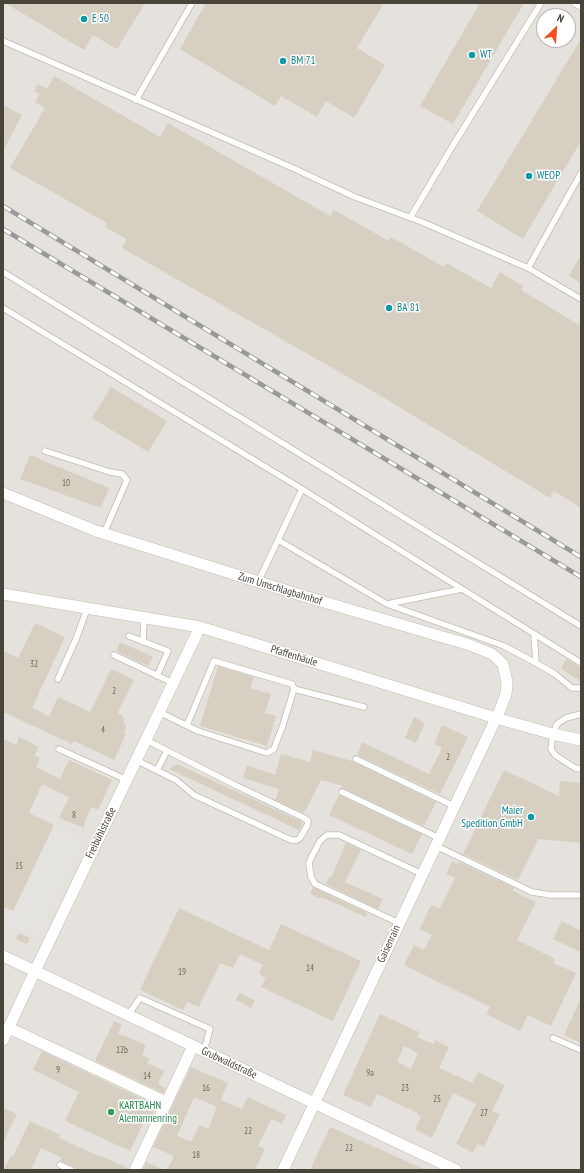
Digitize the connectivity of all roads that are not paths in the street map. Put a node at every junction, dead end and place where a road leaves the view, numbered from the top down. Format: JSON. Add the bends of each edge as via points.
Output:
{"nodes":[{"id":1,"x":192,"y":3,"type":"edge"},
{"id":2,"x":541,"y":3,"type":"edge"},
{"id":3,"x":574,"y":3,"type":"edge"},
{"id":4,"x":581,"y":8,"type":"edge"},
{"id":5,"x":3,"y":41,"type":"edge"},
{"id":6,"x":136,"y":100,"type":"junction"},
{"id":7,"x":581,"y":173,"type":"edge"},
{"id":8,"x":410,"y":218,"type":"junction"},
{"id":9,"x":528,"y":268,"type":"junction"},
{"id":10,"x":3,"y":272,"type":"edge"},
{"id":11,"x":581,"y":299,"type":"edge"},
{"id":12,"x":3,"y":308,"type":"edge"},
{"id":13,"x":45,"y":451,"type":"dead end"},
{"id":14,"x":302,"y":489,"type":"junction"},
{"id":15,"x":3,"y":493,"type":"edge"},
{"id":16,"x":104,"y":533,"type":"junction"},
{"id":17,"x":278,"y":540,"type":"junction"},
{"id":18,"x":258,"y":582,"type":"junction"},
{"id":19,"x":462,"y":589,"type":"junction"},
{"id":20,"x":3,"y":594,"type":"edge"},
{"id":21,"x":387,"y":604,"type":"junction"},
{"id":22,"x":87,"y":609,"type":"junction"},
{"id":23,"x":144,"y":618,"type":"junction"},
{"id":24,"x":581,"y":626,"type":"edge"},
{"id":25,"x":200,"y":627,"type":"junction"},
{"id":26,"x":534,"y":634,"type":"junction"},
{"id":27,"x":129,"y":636,"type":"dead end"},
{"id":28,"x":142,"y":642,"type":"junction"},
{"id":29,"x":114,"y":655,"type":"dead end"},
{"id":30,"x":536,"y":663,"type":"junction"},
{"id":31,"x":581,"y":663,"type":"edge"},
{"id":32,"x":157,"y":676,"type":"junction"},
{"id":33,"x":58,"y":679,"type":"dead end"},
{"id":34,"x":173,"y":683,"type":"junction"},
{"id":35,"x":581,"y":688,"type":"edge"},
{"id":36,"x":294,"y":689,"type":"junction"},
{"id":37,"x":364,"y":707,"type":"dead end"},
{"id":38,"x":159,"y":712,"type":"junction"},
{"id":39,"x":581,"y":714,"type":"edge"},
{"id":40,"x":496,"y":718,"type":"junction"},
{"id":41,"x":186,"y":726,"type":"junction"},
{"id":42,"x":553,"y":734,"type":"junction"},
{"id":43,"x":146,"y":740,"type":"junction"},
{"id":44,"x":581,"y":740,"type":"edge"},
{"id":45,"x":58,"y":749,"type":"dead end"},
{"id":46,"x":167,"y":751,"type":"junction"},
{"id":47,"x":356,"y":759,"type":"dead end"},
{"id":48,"x":136,"y":760,"type":"junction"},
{"id":49,"x":581,"y":769,"type":"edge"},
{"id":50,"x":157,"y":770,"type":"junction"},
{"id":51,"x":127,"y":780,"type":"junction"},
{"id":52,"x":342,"y":792,"type":"dead end"},
{"id":53,"x":454,"y":806,"type":"junction"},
{"id":54,"x":437,"y":842,"type":"junction"},
{"id":55,"x":422,"y":874,"type":"junction"},
{"id":56,"x":578,"y":895,"type":"dead end"},
{"id":57,"x":399,"y":923,"type":"junction"},
{"id":58,"x":3,"y":956,"type":"edge"},
{"id":59,"x":35,"y":971,"type":"junction"},
{"id":60,"x":128,"y":1015,"type":"junction"},
{"id":61,"x":9,"y":1028,"type":"junction"},
{"id":62,"x":553,"y":1038,"type":"dead end"},
{"id":63,"x":3,"y":1040,"type":"edge"},
{"id":64,"x":193,"y":1046,"type":"junction"},
{"id":65,"x":581,"y":1050,"type":"edge"},
{"id":66,"x":204,"y":1051,"type":"junction"},
{"id":67,"x":166,"y":1102,"type":"junction"},
{"id":68,"x":314,"y":1103,"type":"junction"},
{"id":69,"x":60,"y":1165,"type":"dead end"},
{"id":70,"x":71,"y":1170,"type":"edge"},
{"id":71,"x":135,"y":1170,"type":"edge"},
{"id":72,"x":283,"y":1170,"type":"edge"},
{"id":73,"x":456,"y":1170,"type":"edge"}],
"edges":[{"from":1,"to":6,"type":"lane"},
{"from":2,"to":8,"type":"lane"},
{"from":3,"to":4,"type":"lane"},
{"from":5,"to":6,"type":"lane"},
{"from":6,"to":8,"type":"lane","via":[[355,197]]},
{"from":7,"to":9,"type":"lane"},
{"from":8,"to":9,"type":"lane"},
{"from":9,"to":11,"type":"lane"},
{"from":10,"to":24,"type":"lane"},
{"from":12,"to":14,"type":"lane"},
{"from":13,"to":16,"type":"lane","via":[[122,474],[127,480]]},
{"from":14,"to":17,"type":"lane"},
{"from":14,"to":19,"type":"lane"},
{"from":15,"to":16,"type":"street","name":"Zum Umschlagbahnhof"},
{"from":16,"to":18,"type":"street","name":"Zum Umschlagbahnhof"},
{"from":17,"to":18,"type":"lane"},
{"from":17,"to":21,"type":"lane"},
{"from":18,"to":40,"type":"street","name":"Zum Umschlagbahnhof","via":[[470,645],[492,654],[503,664],[507,682],[506,694]]},
{"from":19,"to":21,"type":"lane"},
{"from":19,"to":26,"type":"lane"},
{"from":20,"to":22,"type":"street","name":"Pfaffenhäule"},
{"from":21,"to":30,"type":"lane","via":[[504,646]]},
{"from":22,"to":23,"type":"street","name":"Pfaffenhäule"},
{"from":22,"to":33,"type":"lane"},
{"from":23,"to":25,"type":"street","name":"Pfaffenhäule"},
{"from":23,"to":28,"type":"lane"},
{"from":25,"to":34,"type":"street","name":"Freibühlstraße"},
{"from":25,"to":40,"type":"street","name":"Pfaffenhäule"},
{"from":26,"to":30,"type":"lane"},
{"from":26,"to":31,"type":"lane"},
{"from":27,"to":28,"type":"lane"},
{"from":28,"to":32,"type":"lane","via":[[168,651]]},
{"from":29,"to":32,"type":"lane"},
{"from":30,"to":35,"type":"lane","via":[[572,688]]},
{"from":32,"to":34,"type":"lane"},
{"from":34,"to":38,"type":"street","name":"Freibühlstraße"},
{"from":36,"to":37,"type":"lane"},
{"from":36,"to":41,"type":"lane","via":[[274,748],[267,753]]},
{"from":36,"to":41,"type":"lane","via":[[292,684],[214,661]]},
{"from":38,"to":41,"type":"lane"},
{"from":38,"to":43,"type":"street","name":"Freibühlstraße"},
{"from":39,"to":42,"type":"lane","via":[[566,718],[557,724]]},
{"from":40,"to":42,"type":"street","name":"Pfaffenhäule"},
{"from":40,"to":53,"type":"street","name":"Gaisenrain"},
{"from":42,"to":44,"type":"street","name":"Pfaffenhäule"},
{"from":42,"to":49,"type":"lane","via":[[551,749],[555,755]]},
{"from":43,"to":46,"type":"lane"},
{"from":43,"to":48,"type":"street","name":"Freibühlstraße"},
{"from":45,"to":51,"type":"lane"},
{"from":46,"to":50,"type":"lane"},
{"from":46,"to":50,"type":"lane","via":[[306,819],[307,826],[297,840],[292,840],[194,795],[181,783]]},
{"from":47,"to":53,"type":"lane"},
{"from":48,"to":50,"type":"lane"},
{"from":48,"to":51,"type":"street","name":"Freibühlstraße"},
{"from":51,"to":59,"type":"street","name":"Freibühlstraße"},
{"from":52,"to":54,"type":"lane"},
{"from":53,"to":54,"type":"street","name":"Gaisenrain"},
{"from":54,"to":55,"type":"street","name":"Gaisenrain"},
{"from":54,"to":56,"type":"lane","via":[[532,892]]},
{"from":55,"to":57,"type":"street","name":"Gaisenrain"},
{"from":55,"to":57,"type":"lane","via":[[339,835],[327,835],[320,840],[309,863],[315,884]]},
{"from":57,"to":68,"type":"street","name":"Gaisenrain"},
{"from":58,"to":59,"type":"street","name":"Grubwaldstraße"},
{"from":59,"to":60,"type":"street","name":"Grubwaldstraße"},
{"from":59,"to":61,"type":"street","name":"Freibühlstraße"},
{"from":60,"to":64,"type":"street","name":"Grubwaldstraße"},
{"from":60,"to":66,"type":"lane","via":[[140,998],[210,1029]]},
{"from":61,"to":63,"type":"street","name":"Freibühlstraße"},
{"from":61,"to":67,"type":"street"},
{"from":62,"to":65,"type":"lane"},
{"from":64,"to":66,"type":"street","name":"Grubwaldstraße"},
{"from":64,"to":67,"type":"street"},
{"from":66,"to":68,"type":"street","name":"Grubwaldstraße"},
{"from":67,"to":71,"type":"street"},
{"from":68,"to":72,"type":"street","name":"Gaisenrain"},
{"from":68,"to":73,"type":"street","name":"Grubwaldstraße"},
{"from":69,"to":70,"type":"lane"}]}
